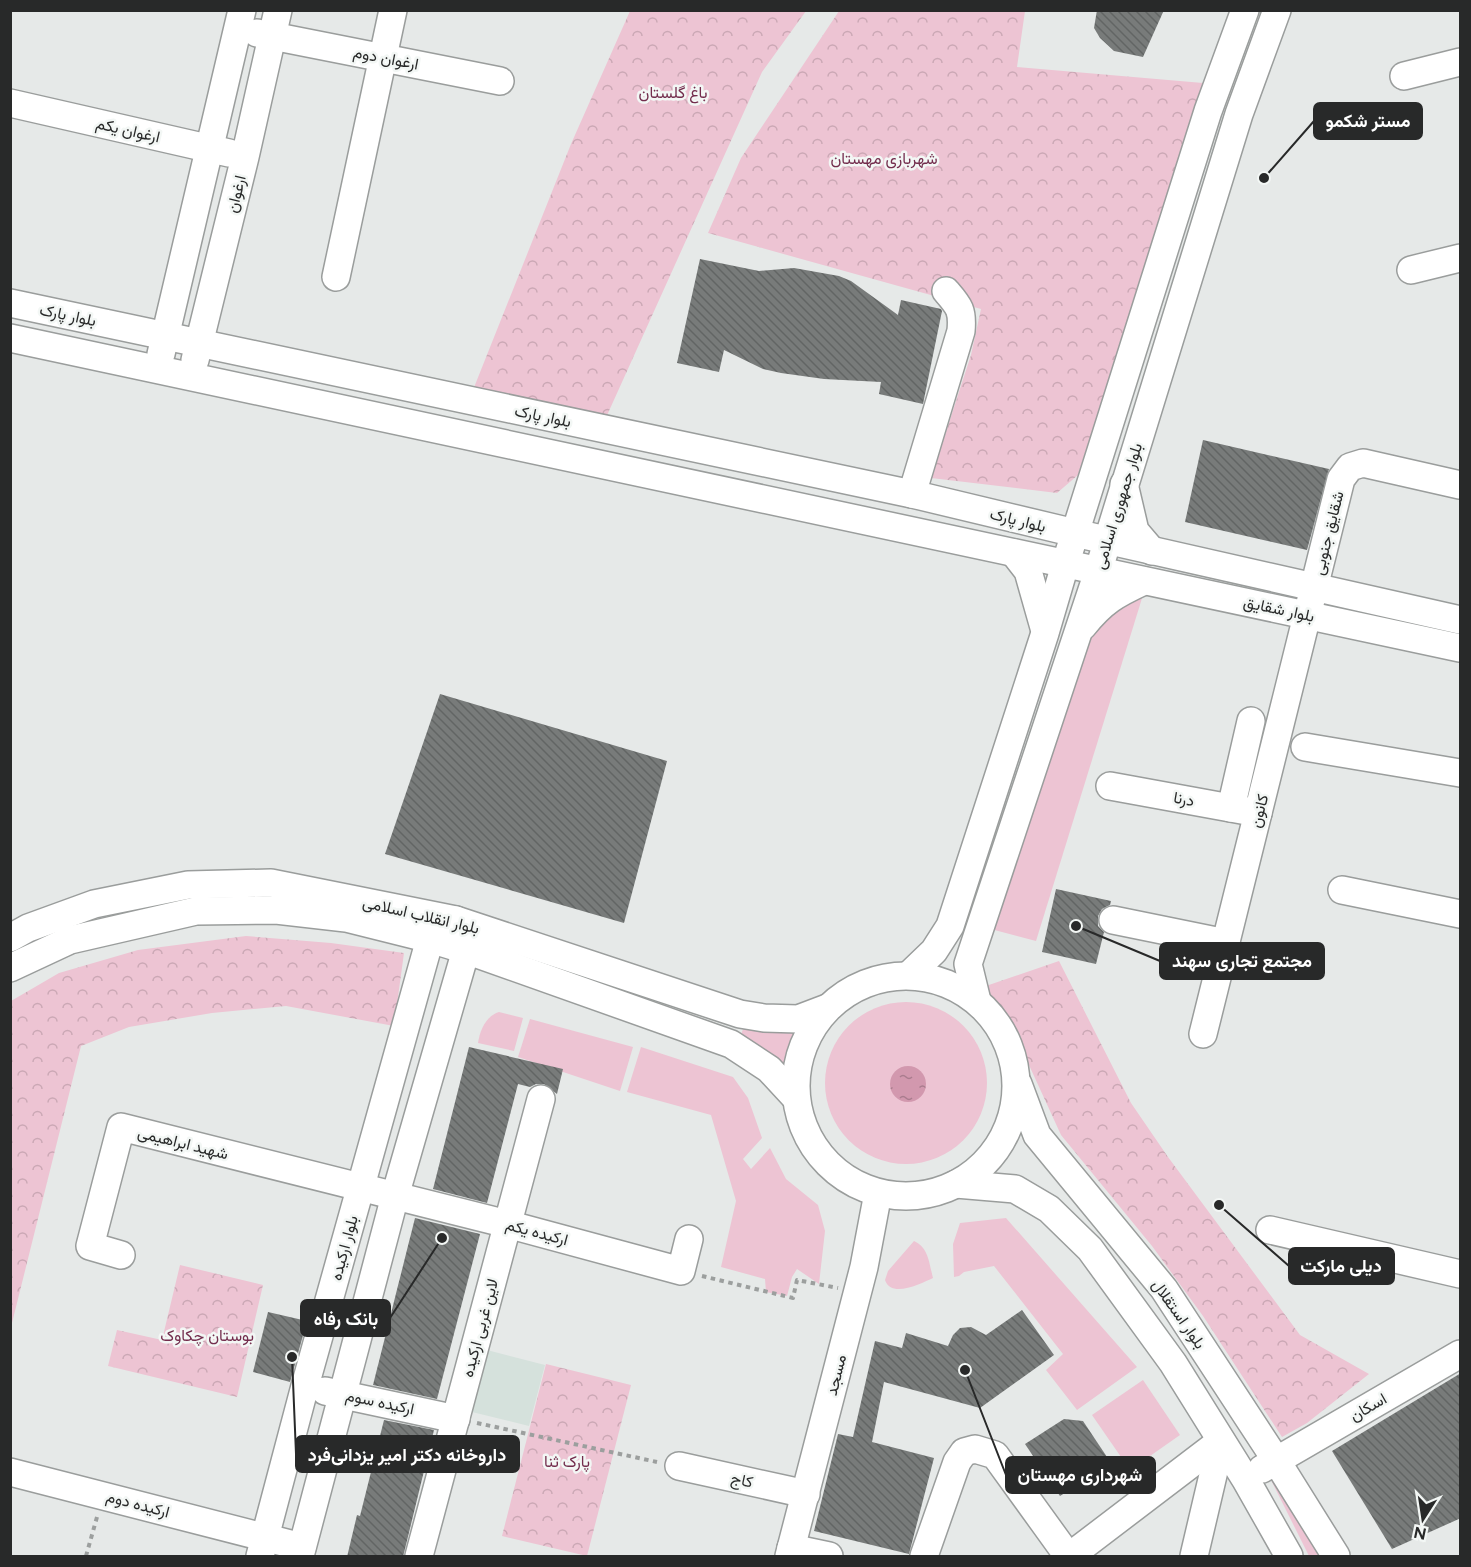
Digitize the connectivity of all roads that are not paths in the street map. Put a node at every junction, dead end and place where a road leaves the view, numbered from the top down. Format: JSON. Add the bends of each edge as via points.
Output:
{"nodes":[{"id":1,"x":393,"y":10,"type":"edge"},
{"id":2,"x":1245,"y":10,"type":"edge"},
{"id":3,"x":1277,"y":10,"type":"edge"},
{"id":4,"x":240,"y":20,"type":"edge"},
{"id":5,"x":275,"y":23,"type":"edge"},
{"id":6,"x":383,"y":58,"type":"junction"},
{"id":7,"x":1461,"y":62,"type":"edge"},
{"id":8,"x":1404,"y":76,"type":"dead end"},
{"id":9,"x":500,"y":81,"type":"dead end"},
{"id":10,"x":10,"y":102,"type":"edge"},
{"id":11,"x":211,"y":149,"type":"junction"},
{"id":12,"x":245,"y":157,"type":"junction"},
{"id":13,"x":1461,"y":258,"type":"edge"},
{"id":14,"x":1411,"y":270,"type":"dead end"},
{"id":15,"x":336,"y":277,"type":"dead end"},
{"id":16,"x":946,"y":291,"type":"dead end"},
{"id":17,"x":10,"y":303,"type":"edge"},
{"id":18,"x":165,"y":336,"type":"junction"},
{"id":19,"x":10,"y":338,"type":"edge"},
{"id":20,"x":199,"y":342,"type":"junction"},
{"id":21,"x":158,"y":369,"type":"junction"},
{"id":22,"x":191,"y":376,"type":"junction"},
{"id":23,"x":1093,"y":477,"type":"junction"},
{"id":24,"x":1124,"y":484,"type":"junction"},
{"id":25,"x":1461,"y":484,"type":"edge"},
{"id":26,"x":912,"y":494,"type":"junction"},
{"id":27,"x":1025,"y":522,"type":"junction"},
{"id":28,"x":1075,"y":533,"type":"junction"},
{"id":29,"x":1106,"y":540,"type":"junction"},
{"id":30,"x":1152,"y":551,"type":"junction"},
{"id":31,"x":1014,"y":553,"type":"junction"},
{"id":32,"x":1065,"y":564,"type":"junction"},
{"id":33,"x":1098,"y":572,"type":"junction"},
{"id":34,"x":1144,"y":581,"type":"junction"},
{"id":35,"x":1314,"y":588,"type":"junction"},
{"id":36,"x":1307,"y":614,"type":"junction"},
{"id":37,"x":1461,"y":620,"type":"edge"},
{"id":38,"x":1078,"y":632,"type":"junction"},
{"id":39,"x":1045,"y":633,"type":"junction"},
{"id":40,"x":1461,"y":648,"type":"edge"},
{"id":41,"x":1251,"y":721,"type":"dead end"},
{"id":42,"x":1305,"y":747,"type":"dead end"},
{"id":43,"x":1461,"y":773,"type":"edge"},
{"id":44,"x":1110,"y":786,"type":"dead end"},
{"id":45,"x":1231,"y":808,"type":"junction"},
{"id":46,"x":1258,"y":813,"type":"junction"},
{"id":47,"x":1342,"y":890,"type":"dead end"},
{"id":48,"x":1461,"y":914,"type":"edge"},
{"id":49,"x":456,"y":920,"type":"junction"},
{"id":50,"x":1113,"y":920,"type":"dead end"},
{"id":51,"x":10,"y":938,"type":"edge"},
{"id":52,"x":430,"y":939,"type":"junction"},
{"id":53,"x":1226,"y":944,"type":"junction"},
{"id":54,"x":466,"y":950,"type":"junction"},
{"id":55,"x":10,"y":968,"type":"edge"},
{"id":56,"x":909,"y":975,"type":"junction"},
{"id":57,"x":977,"y":1001,"type":"junction"},
{"id":58,"x":827,"y":1008,"type":"junction"},
{"id":59,"x":1203,"y":1034,"type":"dead end"},
{"id":60,"x":1016,"y":1079,"type":"junction"},
{"id":61,"x":795,"y":1097,"type":"junction"},
{"id":62,"x":541,"y":1100,"type":"dead end"},
{"id":63,"x":956,"y":1184,"type":"junction"},
{"id":64,"x":360,"y":1187,"type":"junction"},
{"id":65,"x":878,"y":1193,"type":"junction"},
{"id":66,"x":395,"y":1196,"type":"junction"},
{"id":67,"x":507,"y":1224,"type":"junction"},
{"id":68,"x":1270,"y":1230,"type":"dead end"},
{"id":69,"x":689,"y":1239,"type":"dead end"},
{"id":70,"x":121,"y":1256,"type":"dead end"},
{"id":71,"x":1461,"y":1274,"type":"edge"},
{"id":72,"x":1461,"y":1354,"type":"edge"},
{"id":73,"x":305,"y":1386,"type":"junction"},
{"id":74,"x":342,"y":1394,"type":"junction"},
{"id":75,"x":456,"y":1419,"type":"junction"},
{"id":76,"x":1221,"y":1441,"type":"junction"},
{"id":77,"x":1276,"y":1460,"type":"junction"},
{"id":78,"x":679,"y":1466,"type":"road end"},
{"id":79,"x":10,"y":1472,"type":"edge"},
{"id":80,"x":1246,"y":1480,"type":"junction"},
{"id":81,"x":806,"y":1494,"type":"junction"},
{"id":82,"x":262,"y":1547,"type":"edge"},
{"id":83,"x":301,"y":1552,"type":"edge"},
{"id":84,"x":790,"y":1552,"type":"edge"},
{"id":85,"x":419,"y":1557,"type":"edge"},
{"id":86,"x":829,"y":1557,"type":"edge"},
{"id":87,"x":924,"y":1557,"type":"edge"},
{"id":88,"x":1069,"y":1557,"type":"edge"},
{"id":89,"x":1194,"y":1557,"type":"edge"},
{"id":90,"x":1289,"y":1557,"type":"edge"},
{"id":91,"x":1336,"y":1557,"type":"edge"}],
"edges":[{"from":1,"to":6,"type":"street"},
{"from":2,"to":23,"type":"street","name":"بلوار جمهوری اسلامی","via":[[1208,111]]},
{"from":3,"to":24,"type":"street","name":"بلوار جمهوری اسلامی","via":[[1239,114]]},
{"from":4,"to":5,"type":"street","name":"ارغوان دوم"},
{"from":4,"to":11,"type":"street"},
{"from":5,"to":6,"type":"street","name":"ارغوان دوم"},
{"from":5,"to":12,"type":"street","name":"ارغوان"},
{"from":6,"to":9,"type":"street","name":"ارغوان دوم"},
{"from":6,"to":15,"type":"street"},
{"from":7,"to":8,"type":"street"},
{"from":10,"to":11,"type":"street","name":"ارغوان یکم"},
{"from":11,"to":12,"type":"street","name":"ارغوان یکم"},
{"from":11,"to":18,"type":"street"},
{"from":12,"to":20,"type":"street","name":"ارغوان"},
{"from":13,"to":14,"type":"street"},
{"from":16,"to":26,"type":"street","via":[[962,315],[961,330]]},
{"from":17,"to":18,"type":"street","name":"بلوار پارک"},
{"from":18,"to":20,"type":"street","name":"بلوار پارک"},
{"from":18,"to":21,"type":"street"},
{"from":19,"to":21,"type":"street","name":"بلوار پارک"},
{"from":20,"to":22,"type":"street","name":"ارغوان"},
{"from":20,"to":26,"type":"street","name":"بلوار پارک"},
{"from":21,"to":22,"type":"street","name":"بلوار پارک"},
{"from":22,"to":31,"type":"street","name":"بلوار پارک"},
{"from":23,"to":27,"type":"street","via":[[1053,515]]},
{"from":23,"to":28,"type":"street","name":"بلوار جمهوری اسلامی"},
{"from":24,"to":29,"type":"street","name":"بلوار جمهوری اسلامی"},
{"from":24,"to":30,"type":"street","via":[[1135,531]]},
{"from":25,"to":35,"type":"street","name":"شقایق جنوبی","via":[[1363,463],[1350,467],[1341,479]]},
{"from":26,"to":27,"type":"street","name":"بلوار پارک"},
{"from":27,"to":28,"type":"street","name":"بلوار پارک"},
{"from":28,"to":29,"type":"street","name":"بلوار پارک"},
{"from":28,"to":32,"type":"street","name":"بلوار جمهوری اسلامی"},
{"from":29,"to":30,"type":"street","name":"بلوار شقایق"},
{"from":29,"to":33,"type":"street","name":"بلوار جمهوری اسلامی"},
{"from":30,"to":35,"type":"street","name":"بلوار شقایق"},
{"from":31,"to":32,"type":"street","name":"بلوار پارک"},
{"from":31,"to":39,"type":"street","via":[[1028,571]]},
{"from":32,"to":33,"type":"street","name":"بلوار پارک"},
{"from":32,"to":39,"type":"street","name":"بلوار جمهوری اسلامی"},
{"from":33,"to":34,"type":"street","name":"بلوار شقایق"},
{"from":33,"to":38,"type":"street","name":"بلوار جمهوری اسلامی"},
{"from":34,"to":36,"type":"street","name":"بلوار شقایق"},
{"from":34,"to":38,"type":"street","via":[[1099,606]]},
{"from":35,"to":36,"type":"street","name":"کانون"},
{"from":35,"to":37,"type":"street","name":"بلوار شقایق"},
{"from":36,"to":40,"type":"street","name":"بلوار شقایق"},
{"from":36,"to":46,"type":"street","name":"کانون"},
{"from":38,"to":57,"type":"street","name":"بلوار جمهوری اسلامی","via":[[968,964]]},
{"from":39,"to":56,"type":"street","name":"بلوار جمهوری اسلامی","via":[[950,926],[934,951]]},
{"from":41,"to":45,"type":"street"},
{"from":42,"to":43,"type":"street"},
{"from":44,"to":45,"type":"street","name":"درنا"},
{"from":45,"to":46,"type":"street","name":"درنا"},
{"from":46,"to":53,"type":"street","name":"کانون"},
{"from":47,"to":48,"type":"street"},
{"from":49,"to":51,"type":"street","name":"بلوار انقلاب اسلامی","via":[[272,883],[188,885],[94,904]]},
{"from":49,"to":52,"type":"street"},
{"from":49,"to":54,"type":"street"},
{"from":49,"to":58,"type":"street","name":"بلوار انقلاب اسلامی","via":[[740,1014],[798,1019]]},
{"from":50,"to":53,"type":"street"},
{"from":52,"to":54,"type":"street","name":"بلوار انقلاب اسلامی"},
{"from":52,"to":55,"type":"street","name":"بلوار انقلاب اسلامی","via":[[346,918],[276,910],[196,911],[70,940]]},
{"from":52,"to":64,"type":"street","name":"بلوار ارکیده"},
{"from":53,"to":59,"type":"street","name":"کانون"},
{"from":54,"to":61,"type":"street","name":"بلوار انقلاب اسلامی","via":[[731,1044],[769,1069]]},
{"from":54,"to":66,"type":"street"},
{"from":56,"to":57,"type":"street","via":[[945,982]]},
{"from":56,"to":58,"type":"street","via":[[865,983],[844,993]]},
{"from":57,"to":60,"type":"street","via":[[1005,1036]]},
{"from":58,"to":61,"type":"street","via":[[811,1027],[801,1049]]},
{"from":60,"to":63,"type":"street","via":[[1008,1129],[978,1170]]},
{"from":60,"to":77,"type":"street","name":"بلوار استقلال","via":[[1037,1135],[1164,1289]]},
{"from":61,"to":65,"type":"street","via":[[801,1123],[813,1147],[831,1168]]},
{"from":62,"to":67,"type":"street","name":"لاین غربی ارکیده"},
{"from":63,"to":65,"type":"street","via":[[931,1193],[905,1196]]},
{"from":63,"to":76,"type":"street","name":"بلوار استقلال","via":[[1015,1189],[1049,1209],[1090,1249],[1173,1363]]},
{"from":64,"to":66,"type":"street","name":"ارکیده یکم"},
{"from":64,"to":70,"type":"street","name":"شهید ابراهیمی","via":[[121,1127],[90,1246]]},
{"from":64,"to":73,"type":"street","name":"بلوار ارکیده"},
{"from":65,"to":81,"type":"street","name":"مسجد","via":[[858,1292]]},
{"from":66,"to":67,"type":"street","name":"ارکیده یکم"},
{"from":66,"to":74,"type":"street"},
{"from":67,"to":69,"type":"street","name":"ارکیده یکم","via":[[681,1271]]},
{"from":67,"to":75,"type":"street","name":"لاین غربی ارکیده"},
{"from":68,"to":71,"type":"street"},
{"from":72,"to":77,"type":"street","name":"اسکان"},
{"from":73,"to":74,"type":"street","name":"ارکیده سوم"},
{"from":73,"to":82,"type":"street","name":"بلوار ارکیده"},
{"from":74,"to":75,"type":"street","name":"ارکیده سوم"},
{"from":74,"to":83,"type":"street"},
{"from":75,"to":85,"type":"street","name":"لاین غربی ارکیده"},
{"from":76,"to":80,"type":"street","name":"بلوار استقلال"},
{"from":76,"to":88,"type":"street"},
{"from":76,"to":89,"type":"street"},
{"from":77,"to":80,"type":"street","name":"اسکان"},
{"from":77,"to":91,"type":"street","name":"بلوار استقلال"},
{"from":78,"to":81,"type":"street","name":"کاج"},
{"from":79,"to":82,"type":"street","name":"ارکیده دوم","via":[[103,1495]]},
{"from":80,"to":90,"type":"street","name":"بلوار استقلال"},
{"from":81,"to":84,"type":"street","name":"مسجد"},
{"from":82,"to":83,"type":"street","name":"ارکیده دوم"},
{"from":84,"to":86,"type":"street"},
{"from":87,"to":88,"type":"street","via":[[957,1462],[964,1452],[975,1449],[995,1455]]}]}
